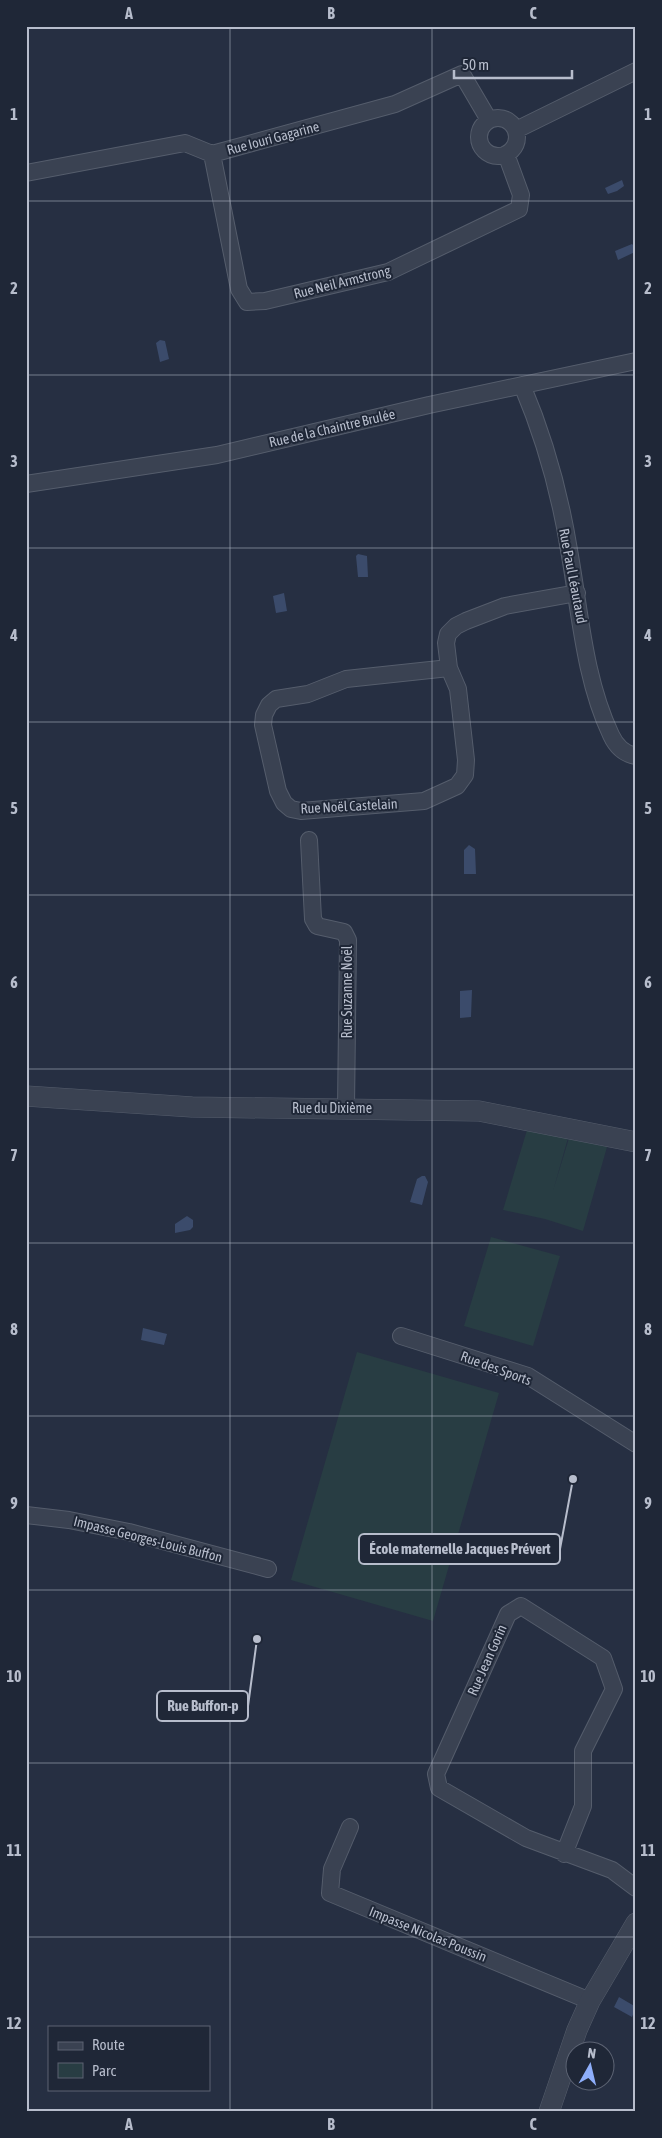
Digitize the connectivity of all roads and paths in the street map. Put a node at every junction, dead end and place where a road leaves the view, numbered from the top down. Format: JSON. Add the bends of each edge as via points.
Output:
{"nodes":[{"id":1,"x":636,"y":71,"type":"edge"},
{"id":2,"x":488,"y":120,"type":"junction"},
{"id":3,"x":516,"y":130,"type":"junction"},
{"id":4,"x":212,"y":154,"type":"junction"},
{"id":5,"x":506,"y":154,"type":"junction"},
{"id":6,"x":26,"y":173,"type":"edge"},
{"id":7,"x":636,"y":361,"type":"edge"},
{"id":8,"x":522,"y":385,"type":"junction"},
{"id":9,"x":26,"y":484,"type":"edge"},
{"id":10,"x":577,"y":593,"type":"junction"},
{"id":11,"x":449,"y":668,"type":"junction"},
{"id":12,"x":636,"y":756,"type":"edge"},
{"id":13,"x":309,"y":840,"type":"dead end"},
{"id":14,"x":26,"y":1096,"type":"edge"},
{"id":15,"x":346,"y":1108,"type":"junction"},
{"id":16,"x":636,"y":1142,"type":"edge"},
{"id":17,"x":402,"y":1336,"type":"dead end"},
{"id":18,"x":636,"y":1444,"type":"edge"},
{"id":19,"x":26,"y":1515,"type":"edge"},
{"id":20,"x":268,"y":1569,"type":"dead end"},
{"id":21,"x":350,"y":1827,"type":"dead end"},
{"id":22,"x":564,"y":1854,"type":"junction"},
{"id":23,"x":636,"y":1888,"type":"edge"},
{"id":24,"x":636,"y":1923,"type":"edge"},
{"id":25,"x":590,"y":2001,"type":"junction"},
{"id":26,"x":549,"y":2112,"type":"edge"}],
"edges":[{"from":1,"to":3,"type":"street"},
{"from":2,"to":3,"type":"street","via":[[499,117],[510,122]]},
{"from":2,"to":4,"type":"street","name":"Rue Iouri Gagarine","via":[[462,74],[395,104]]},
{"from":2,"to":5,"type":"street","via":[[480,127],[478,138],[482,148],[490,155]]},
{"from":3,"to":5,"type":"street","via":[[517,141],[512,151]]},
{"from":4,"to":5,"type":"street","name":"Rue Neil Armstrong","via":[[239,289],[246,302],[265,301],[388,272],[518,209],[521,195]]},
{"from":4,"to":6,"type":"street","name":"Rue Iouri Gagarine","via":[[185,143]]},
{"from":7,"to":8,"type":"street","name":"Rue de la Chaintre Brulée"},
{"from":8,"to":9,"type":"street","name":"Rue de la Chaintre Brulée","via":[[217,455]]},
{"from":8,"to":10,"type":"street","name":"Rue Paul Léautaud","via":[[550,468]]},
{"from":10,"to":11,"type":"street","name":"Rue Noël Castelain","via":[[505,606],[456,626],[448,634],[446,643]]},
{"from":10,"to":12,"type":"street","name":"Rue Paul Léautaud","via":[[591,675],[600,706],[616,744]]},
{"from":11,"to":11,"type":"street","name":"Rue Noël Castelain","via":[[458,689],[466,760],[465,775],[456,786],[424,801],[301,811],[284,803],[278,791],[263,725],[266,710],[276,699],[308,694],[346,679]]},
{"from":13,"to":15,"type":"street","name":"Rue Suzanne Noël","via":[[313,919],[317,926],[344,932],[348,940]]},
{"from":14,"to":15,"type":"street","name":"Rue du Dixième","via":[[192,1107]]},
{"from":15,"to":16,"type":"street","name":"Rue du Dixième","via":[[479,1110]]},
{"from":17,"to":18,"type":"street","name":"Rue des Sports","via":[[528,1376]]},
{"from":19,"to":20,"type":"street","name":"Impasse Georges-Louis Buffon","via":[[129,1532]]},
{"from":21,"to":25,"type":"street","name":"Impasse Nicolas Poussin","via":[[332,1869],[330,1893]]},
{"from":22,"to":22,"type":"street","name":"Rue Jean Gorin","via":[[526,1838],[439,1788],[436,1774],[508,1614],[521,1606],[603,1658],[614,1689],[583,1751],[583,1806]]},
{"from":22,"to":23,"type":"street","name":"Rue Jean Gorin","via":[[612,1870]]},
{"from":24,"to":25,"type":"street"},
{"from":25,"to":26,"type":"street"}]}
